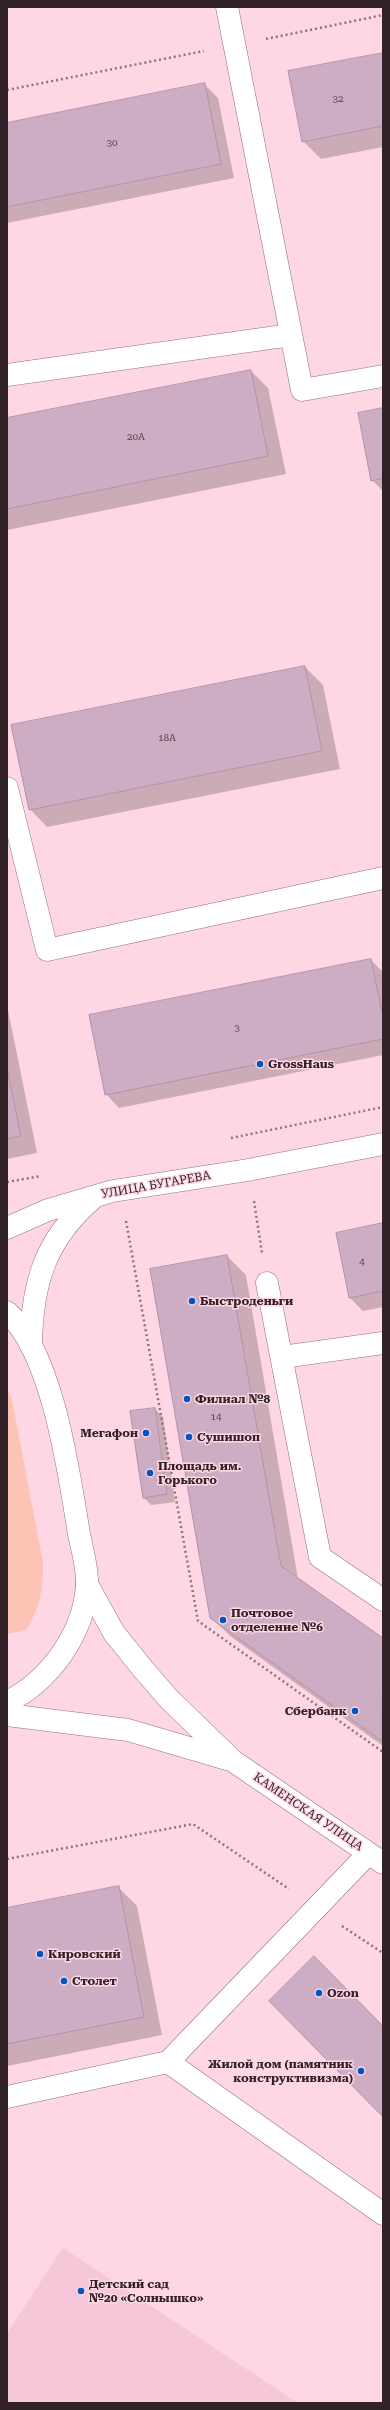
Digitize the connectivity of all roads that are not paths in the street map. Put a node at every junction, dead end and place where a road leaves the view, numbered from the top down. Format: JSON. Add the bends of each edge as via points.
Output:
{"nodes":[{"id":1,"x":227,"y":7,"type":"edge"},
{"id":2,"x":291,"y":335,"type":"junction"},
{"id":3,"x":7,"y":375,"type":"edge"},
{"id":4,"x":383,"y":376,"type":"edge"},
{"id":5,"x":7,"y":788,"type":"edge"},
{"id":6,"x":383,"y":878,"type":"edge"},
{"id":7,"x":383,"y":1144,"type":"edge"},
{"id":8,"x":96,"y":1196,"type":"junction"},
{"id":9,"x":7,"y":1228,"type":"edge"},
{"id":10,"x":267,"y":1283,"type":"road end"},
{"id":11,"x":7,"y":1312,"type":"edge"},
{"id":12,"x":31,"y":1344,"type":"junction"},
{"id":13,"x":383,"y":1344,"type":"edge"},
{"id":14,"x":282,"y":1357,"type":"junction"},
{"id":15,"x":87,"y":1584,"type":"junction"},
{"id":16,"x":383,"y":1600,"type":"edge"},
{"id":17,"x":7,"y":1702,"type":"edge"},
{"id":18,"x":7,"y":1714,"type":"edge"},
{"id":19,"x":233,"y":1761,"type":"junction"},
{"id":20,"x":376,"y":1858,"type":"edge"},
{"id":21,"x":168,"y":2062,"type":"junction"},
{"id":22,"x":7,"y":2096,"type":"edge"},
{"id":23,"x":383,"y":2214,"type":"edge"}],
"edges":[{"from":1,"to":2,"type":"street"},
{"from":2,"to":3,"type":"street"},
{"from":2,"to":4,"type":"street","via":[[302,390]]},
{"from":5,"to":6,"type":"street","via":[[47,950]]},
{"from":7,"to":8,"type":"street","name":"УЛИЦА БУГАРЕВА"},
{"from":8,"to":9,"type":"street","via":[[48,1210]]},
{"from":8,"to":12,"type":"street","name":"УЛИЦА БУГАРЕВА","via":[[64,1226],[48,1252],[36,1285]]},
{"from":10,"to":14,"type":"street"},
{"from":11,"to":12,"type":"street"},
{"from":12,"to":15,"type":"street","via":[[46,1378],[70,1477]]},
{"from":13,"to":14,"type":"street"},
{"from":14,"to":16,"type":"street","via":[[320,1557]]},
{"from":15,"to":17,"type":"street","via":[[81,1613],[68,1646],[49,1672],[20,1696]]},
{"from":15,"to":19,"type":"street","via":[[114,1633],[168,1698]]},
{"from":18,"to":19,"type":"street","via":[[128,1730]]},
{"from":19,"to":20,"type":"street","name":"КАМЕНСКАЯ УЛИЦА"},
{"from":20,"to":21,"type":"street","via":[[316,1908]]},
{"from":21,"to":22,"type":"street"},
{"from":21,"to":23,"type":"street"}]}
